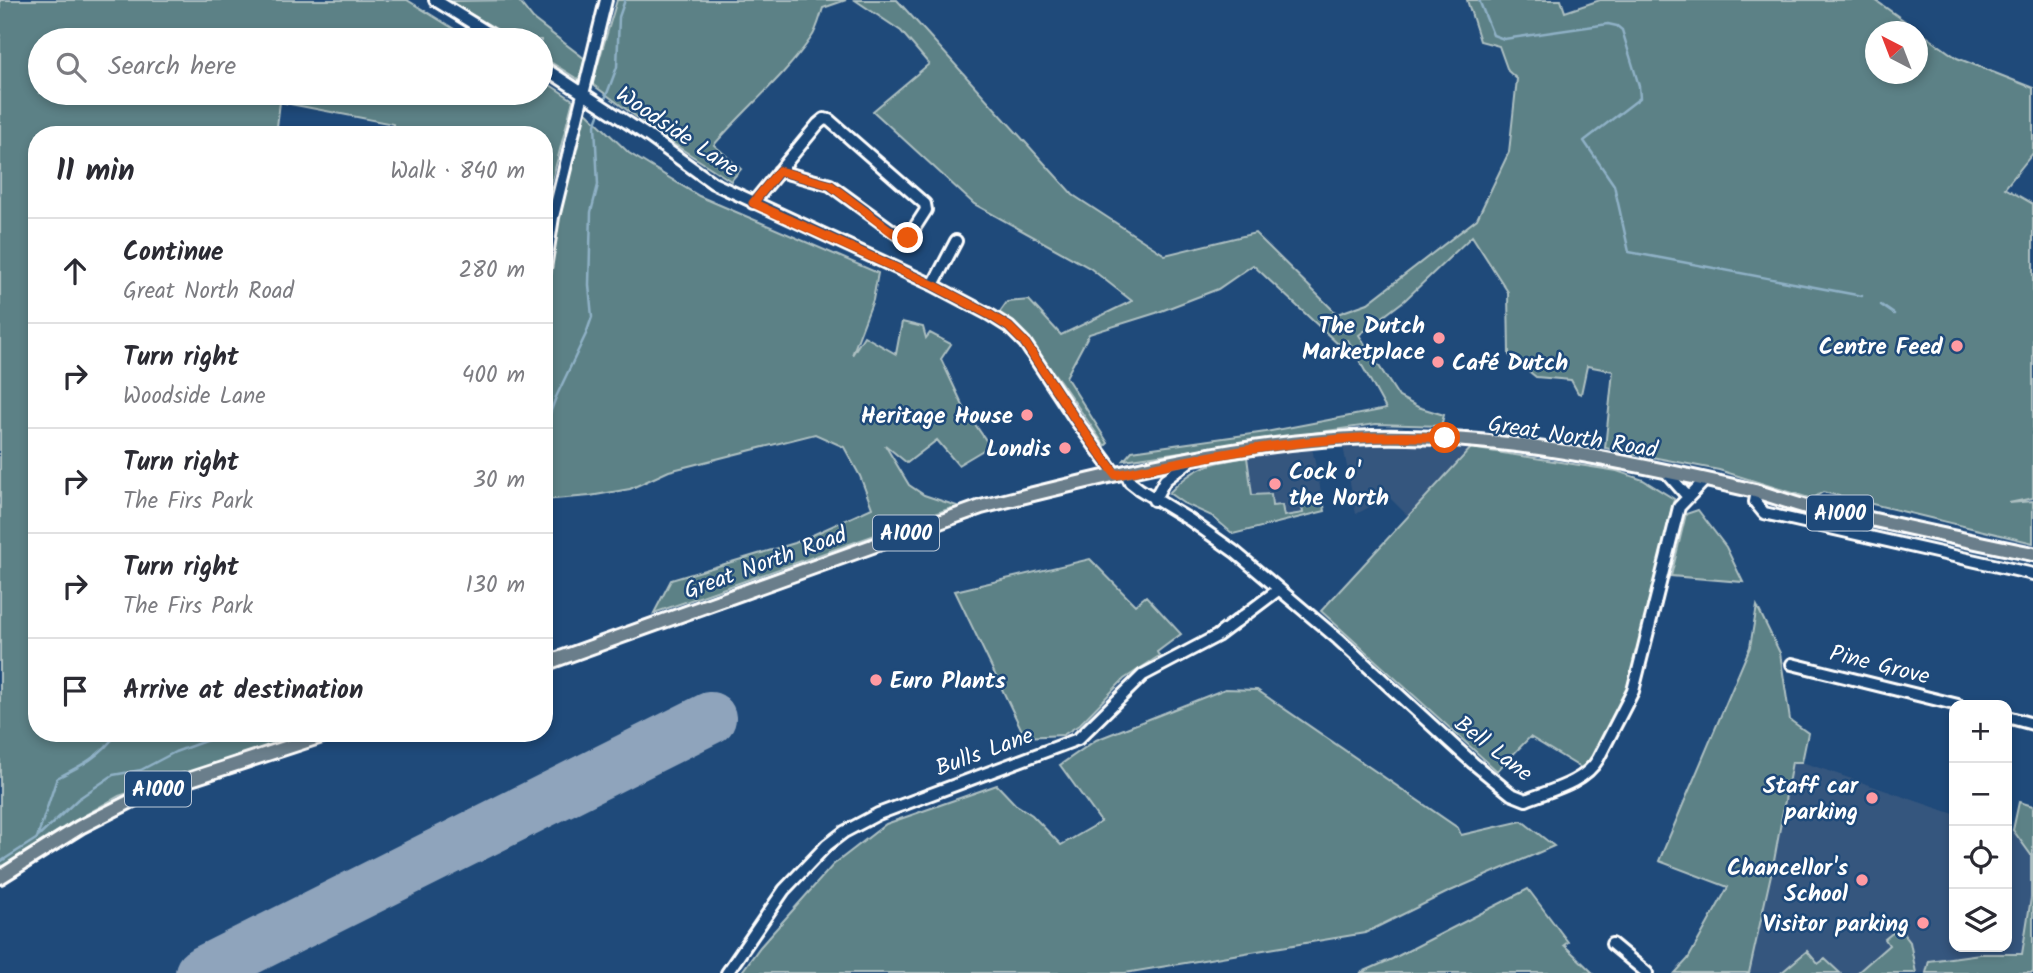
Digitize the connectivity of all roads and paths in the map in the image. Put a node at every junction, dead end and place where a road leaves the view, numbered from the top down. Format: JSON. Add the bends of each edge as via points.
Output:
{"nodes":[{"id":1,"x":435,"y":0,"type":"edge"},
{"id":2,"x":606,"y":0,"type":"edge"},
{"id":3,"x":480,"y":28,"type":"edge"},
{"id":4,"x":553,"y":74,"type":"edge"},
{"id":5,"x":582,"y":92,"type":"junction"},
{"id":6,"x":779,"y":171,"type":"junction"},
{"id":7,"x":753,"y":203,"type":"junction"},
{"id":8,"x":553,"y":218,"type":"edge"},
{"id":9,"x":956,"y":241,"type":"dead end"},
{"id":10,"x":933,"y":285,"type":"junction"},
{"id":11,"x":1192,"y":459,"type":"junction"},
{"id":12,"x":1667,"y":472,"type":"junction"},
{"id":13,"x":1121,"y":474,"type":"junction"},
{"id":14,"x":1704,"y":481,"type":"junction"},
{"id":15,"x":1757,"y":492,"type":"junction"},
{"id":16,"x":1688,"y":497,"type":"junction"},
{"id":17,"x":1154,"y":500,"type":"junction"},
{"id":18,"x":2033,"y":554,"type":"edge"},
{"id":19,"x":2033,"y":574,"type":"edge"},
{"id":20,"x":1278,"y":590,"type":"junction"},
{"id":21,"x":553,"y":661,"type":"edge"},
{"id":22,"x":1792,"y":664,"type":"dead end"},
{"id":23,"x":1949,"y":703,"type":"edge"},
{"id":24,"x":2012,"y":718,"type":"edge"},
{"id":25,"x":2033,"y":724,"type":"edge"},
{"id":26,"x":304,"y":742,"type":"edge"},
{"id":27,"x":0,"y":877,"type":"edge"},
{"id":28,"x":1612,"y":944,"type":"dead end"},
{"id":29,"x":727,"y":973,"type":"edge"},
{"id":30,"x":1647,"y":973,"type":"edge"}],
"edges":[{"from":1,"to":3,"type":"street"},
{"from":2,"to":5,"type":"street"},
{"from":4,"to":5,"type":"street","name":"Woodside Lane"},
{"from":5,"to":7,"type":"street","name":"Woodside Lane","via":[[713,183]]},
{"from":5,"to":8,"type":"street"},
{"from":6,"to":6,"type":"street","via":[[818,124],[829,120],[925,204],[926,210],[904,239],[830,185]]},
{"from":6,"to":7,"type":"street"},
{"from":7,"to":10,"type":"street","name":"Woodside Lane"},
{"from":9,"to":10,"type":"street"},
{"from":10,"to":13,"type":"street","name":"Woodside Lane","via":[[990,315],[1025,343],[1075,419]]},
{"from":11,"to":12,"type":"main road","name":"Great North Road","number":"A1000","via":[[1304,442],[1427,437],[1513,444]]},
{"from":11,"to":13,"type":"main road","name":"Great North Road","number":"A1000"},
{"from":11,"to":17,"type":"street","via":[[1165,480]]},
{"from":12,"to":14,"type":"main road","name":"Great North Road","number":"A1000"},
{"from":12,"to":16,"type":"street"},
{"from":13,"to":17,"type":"street","name":"Bell Lane"},
{"from":13,"to":21,"type":"main road","name":"Great North Road","number":"A1000","via":[[946,518]]},
{"from":14,"to":15,"type":"main road","name":"Great North Road","number":"A1000"},
{"from":14,"to":16,"type":"street","name":"Bell Lane"},
{"from":15,"to":18,"type":"main road","name":"Great North Road","number":"A1000","via":[[1807,507]]},
{"from":15,"to":19,"type":"street","via":[[1755,502],[1764,513]]},
{"from":16,"to":20,"type":"street","name":"Bell Lane","via":[[1679,507],[1633,691],[1598,759],[1578,778],[1526,800],[1511,794],[1473,763]]},
{"from":17,"to":20,"type":"street","name":"Bell Lane","via":[[1213,536]]},
{"from":20,"to":29,"type":"street","name":"Bulls Lane","via":[[1217,636],[1143,675],[1078,739],[914,799],[844,832],[784,890]]},
{"from":22,"to":23,"type":"street","name":"Pine Grove"},
{"from":24,"to":25,"type":"street"},
{"from":26,"to":27,"type":"main road","number":"A1000","via":[[145,794],[80,827]]},
{"from":28,"to":30,"type":"street"}]}
